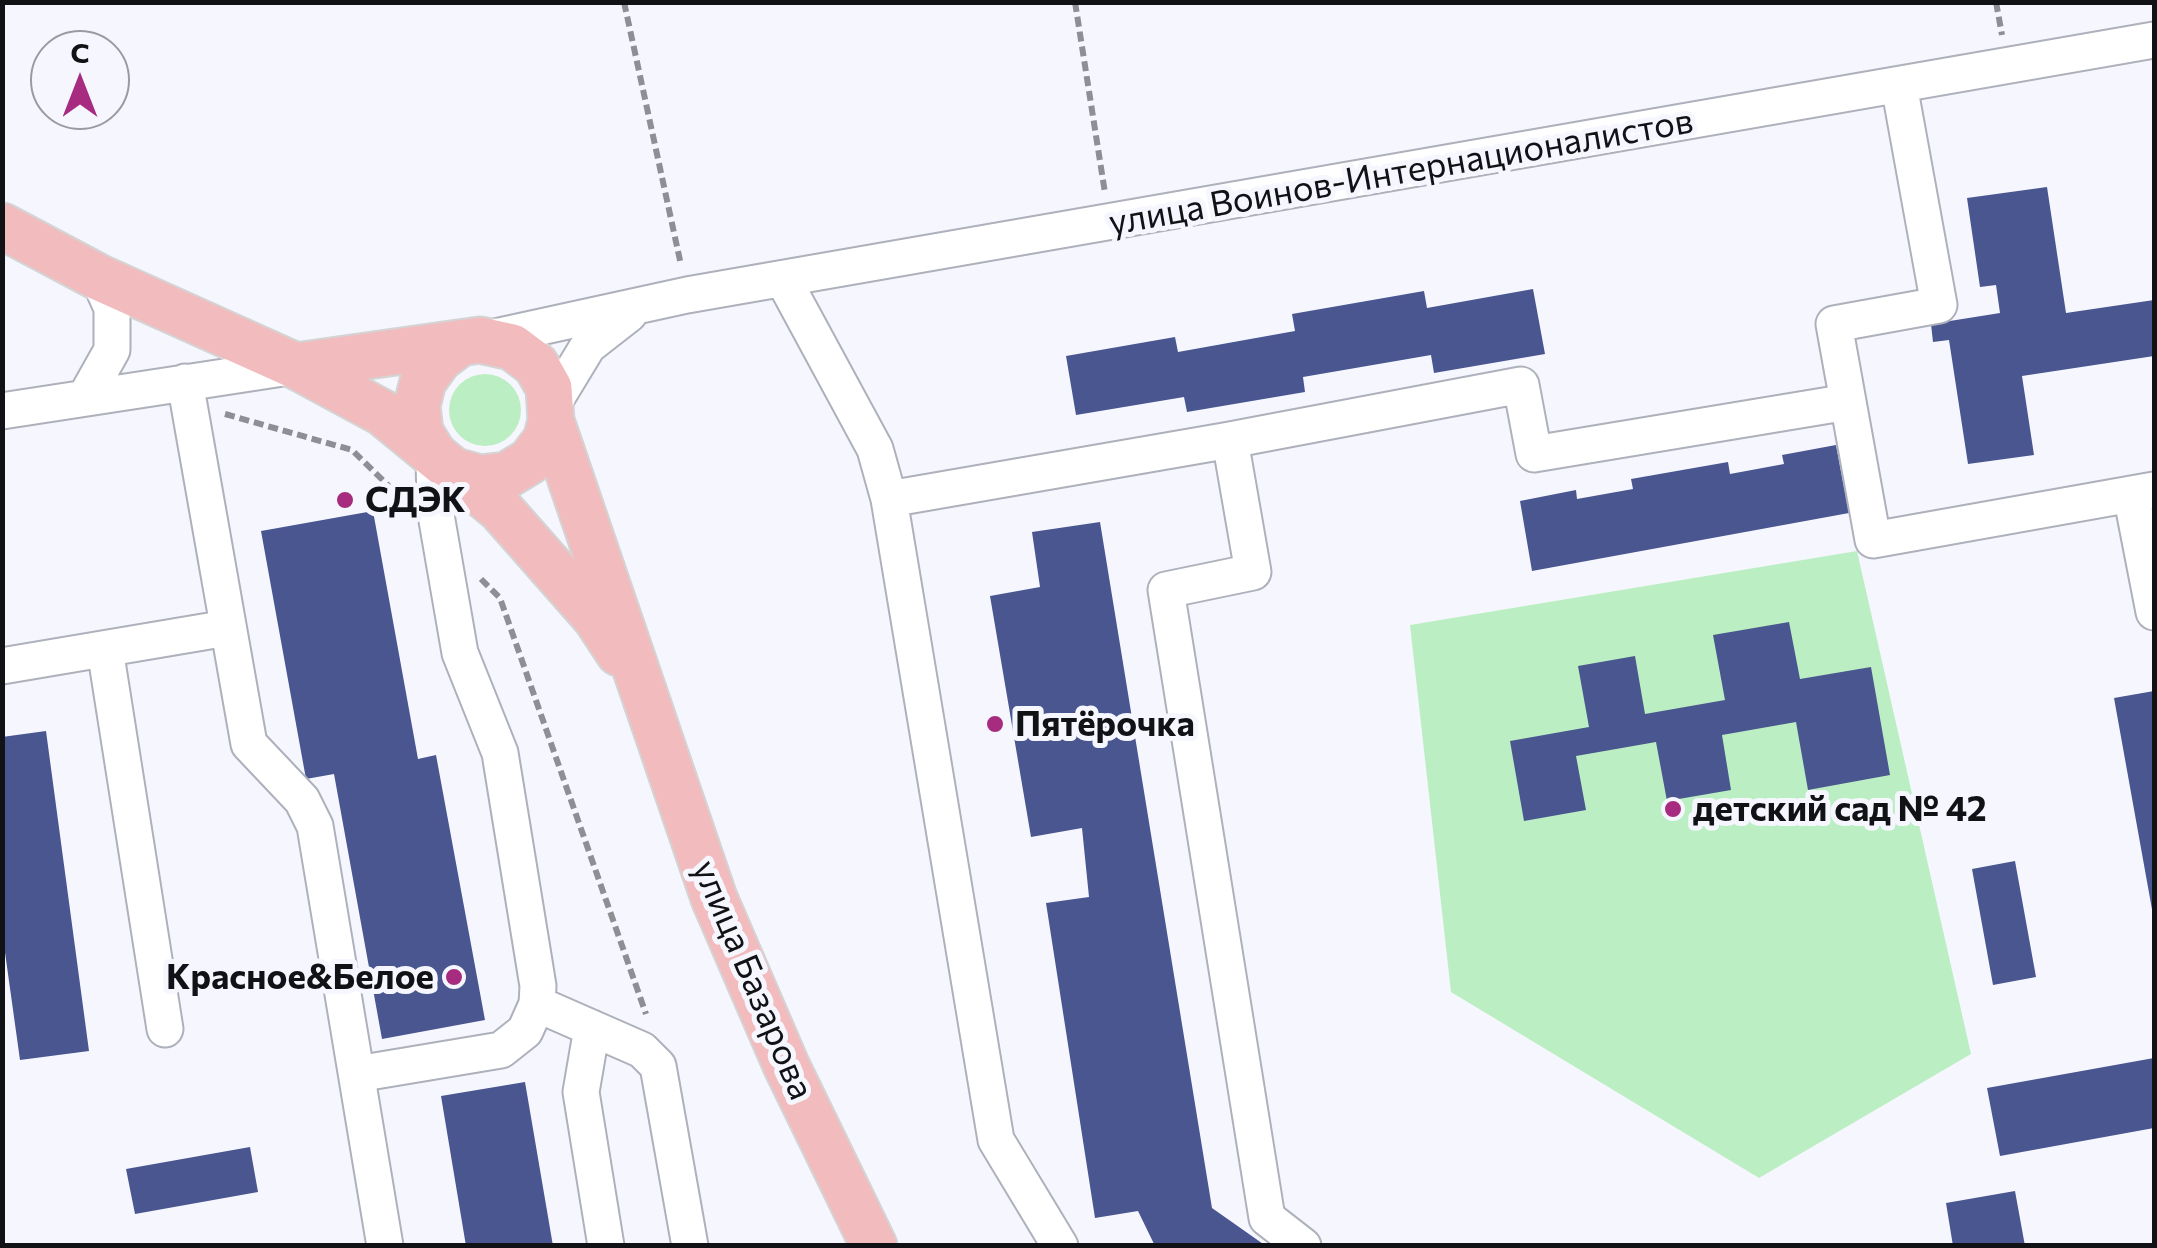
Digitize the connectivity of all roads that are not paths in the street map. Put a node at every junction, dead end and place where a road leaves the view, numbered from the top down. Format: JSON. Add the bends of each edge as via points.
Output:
{"nodes":[{"id":1,"x":2154,"y":40,"type":"edge"},
{"id":2,"x":1899,"y":85,"type":"junction"},
{"id":3,"x":2,"y":226,"type":"edge"},
{"id":4,"x":98,"y":276,"type":"junction"},
{"id":5,"x":784,"y":280,"type":"junction"},
{"id":6,"x":647,"y":304,"type":"junction"},
{"id":7,"x":470,"y":342,"type":"junction"},
{"id":8,"x":296,"y":366,"type":"junction"},
{"id":9,"x":185,"y":382,"type":"junction"},
{"id":10,"x":85,"y":398,"type":"junction"},
{"id":11,"x":1848,"y":402,"type":"junction"},
{"id":12,"x":2,"y":411,"type":"edge"},
{"id":13,"x":551,"y":414,"type":"junction"},
{"id":14,"x":1230,"y":440,"type":"junction"},
{"id":15,"x":444,"y":463,"type":"junction"},
{"id":16,"x":2143,"y":492,"type":"edge"},
{"id":17,"x":888,"y":500,"type":"junction"},
{"id":18,"x":2154,"y":612,"type":"edge"},
{"id":19,"x":227,"y":628,"type":"junction"},
{"id":20,"x":105,"y":649,"type":"junction"},
{"id":21,"x":2,"y":666,"type":"edge"},
{"id":22,"x":650,"y":707,"type":"junction"},
{"id":23,"x":538,"y":1004,"type":"junction"},
{"id":24,"x":592,"y":1028,"type":"junction"},
{"id":25,"x":165,"y":1029,"type":"dead end"},
{"id":26,"x":356,"y":1074,"type":"junction"},
{"id":27,"x":385,"y":1246,"type":"edge"},
{"id":28,"x":606,"y":1246,"type":"edge"},
{"id":29,"x":690,"y":1246,"type":"edge"},
{"id":30,"x":874,"y":1246,"type":"edge"},
{"id":31,"x":1060,"y":1246,"type":"edge"},
{"id":32,"x":1302,"y":1246,"type":"edge"}],
"edges":[{"from":1,"to":2,"type":"street","name":"улица Воинов-Интернационалистов"},
{"from":2,"to":5,"type":"street","name":"улица Воинов-Интернационалистов"},
{"from":2,"to":11,"type":"street","via":[[1939,306],[1834,324]]},
{"from":3,"to":4,"type":"main road","name":"улица Базарова"},
{"from":4,"to":8,"type":"main road","name":"улица Базарова"},
{"from":4,"to":10,"type":"street","via":[[112,308],[112,350]]},
{"from":5,"to":6,"type":"street","name":"улица Воинов-Интернационалистов"},
{"from":5,"to":17,"type":"street","via":[[875,449]]},
{"from":6,"to":7,"type":"street","name":"улица Воинов-Интернационалистов"},
{"from":6,"to":13,"type":"street","via":[[588,346]]},
{"from":7,"to":8,"type":"main road","name":"улица Базарова"},
{"from":7,"to":13,"type":"main road","name":"улица Базарова","via":[[512,347],[536,366],[549,388]]},
{"from":7,"to":15,"type":"main road","name":"улица Базарова","via":[[439,359],[416,406],[420,432]]},
{"from":8,"to":9,"type":"street"},
{"from":8,"to":15,"type":"main road","name":"улица Базарова","via":[[383,413]]},
{"from":9,"to":10,"type":"street"},
{"from":9,"to":19,"type":"street"},
{"from":10,"to":12,"type":"street"},
{"from":11,"to":14,"type":"street","via":[[1534,454],[1521,385]]},
{"from":11,"to":16,"type":"street","via":[[1873,540]]},
{"from":13,"to":15,"type":"main road","via":[[546,440],[530,461],[507,474],[480,478]]},
{"from":13,"to":22,"type":"main road","name":"улица Базарова"},
{"from":14,"to":17,"type":"street"},
{"from":14,"to":32,"type":"street","via":[[1253,572],[1166,590],[1268,1218]]},
{"from":15,"to":22,"type":"main road","name":"улица Базарова","via":[[500,508],[596,618]]},
{"from":15,"to":23,"type":"street","via":[[436,508],[460,653],[500,753]]},
{"from":16,"to":18,"type":"street"},
{"from":17,"to":31,"type":"street","via":[[996,1140]]},
{"from":19,"to":20,"type":"street"},
{"from":19,"to":26,"type":"street","via":[[249,744],[302,800],[316,826]]},
{"from":20,"to":21,"type":"street"},
{"from":20,"to":25,"type":"street"},
{"from":22,"to":30,"type":"main road","name":"улица Базарова","via":[[748,984]]},
{"from":23,"to":24,"type":"street"},
{"from":23,"to":26,"type":"street","via":[[525,1031],[501,1050]]},
{"from":24,"to":28,"type":"street","via":[[581,1092]]},
{"from":24,"to":29,"type":"street","via":[[642,1050],[658,1066]]},
{"from":26,"to":27,"type":"street"}]}
